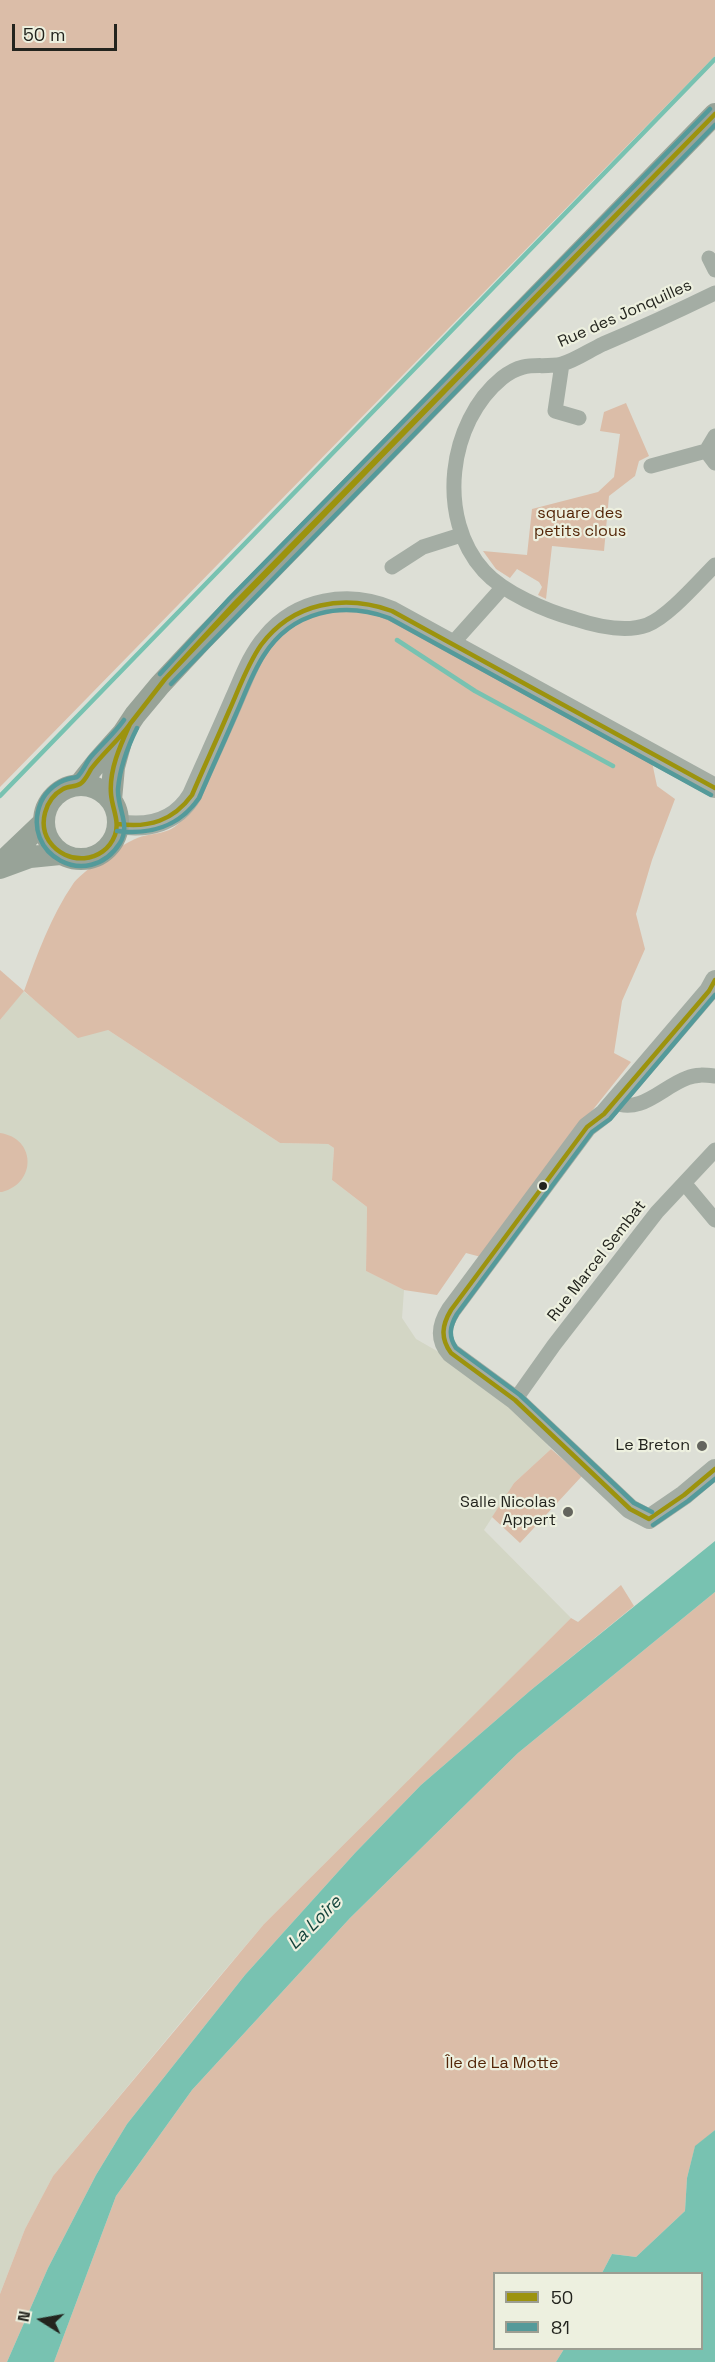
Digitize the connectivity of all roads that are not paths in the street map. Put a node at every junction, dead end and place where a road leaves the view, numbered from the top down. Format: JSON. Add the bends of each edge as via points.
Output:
{"nodes":[{"id":1,"x":715,"y":114,"type":"edge"},
{"id":2,"x":715,"y":293,"type":"edge"},
{"id":3,"x":562,"y":364,"type":"junction"},
{"id":4,"x":579,"y":418,"type":"dead end"},
{"id":5,"x":715,"y":436,"type":"edge"},
{"id":6,"x":710,"y":457,"type":"edge"},
{"id":7,"x":651,"y":466,"type":"dead end"},
{"id":8,"x":461,"y":535,"type":"junction"},
{"id":9,"x":715,"y":565,"type":"edge"},
{"id":10,"x":392,"y":567,"type":"dead end"},
{"id":11,"x":503,"y":587,"type":"junction"},
{"id":12,"x":452,"y":644,"type":"junction"},
{"id":13,"x":123,"y":734,"type":"junction"},
{"id":14,"x":79,"y":785,"type":"junction"},
{"id":15,"x":715,"y":789,"type":"edge"},
{"id":16,"x":111,"y":800,"type":"junction"},
{"id":17,"x":43,"y":823,"type":"junction"},
{"id":18,"x":118,"y":824,"type":"junction"},
{"id":19,"x":60,"y":854,"type":"junction"},
{"id":20,"x":0,"y":866,"type":"edge"},
{"id":21,"x":715,"y":980,"type":"edge"},
{"id":22,"x":715,"y":1076,"type":"edge"},
{"id":23,"x":613,"y":1102,"type":"junction"},
{"id":24,"x":715,"y":1150,"type":"edge"},
{"id":25,"x":685,"y":1184,"type":"junction"},
{"id":26,"x":715,"y":1220,"type":"edge"},
{"id":27,"x":515,"y":1400,"type":"junction"},
{"id":28,"x":715,"y":1469,"type":"edge"}],
"edges":[{"from":1,"to":13,"type":"main road","via":[[195,647],[141,707]]},
{"from":2,"to":3,"type":"street","name":"Rue des Jonquilles"},
{"from":3,"to":4,"type":"street","via":[[555,411]]},
{"from":3,"to":8,"type":"street","name":"Rue des Jonquilles","via":[[528,364],[503,377],[482,398],[467,425],[454,476]]},
{"from":5,"to":6,"type":"street"},
{"from":6,"to":7,"type":"street"},
{"from":8,"to":10,"type":"street","via":[[423,547]]},
{"from":8,"to":11,"type":"street","name":"Rue des Jonquilles","via":[[484,570]]},
{"from":9,"to":11,"type":"street","name":"Rue des Jonquilles","via":[[662,615],[646,625],[630,627],[594,625],[560,615]]},
{"from":11,"to":12,"type":"street"},
{"from":12,"to":15,"type":"street"},
{"from":12,"to":18,"type":"street","via":[[370,603],[335,601],[297,613],[278,626],[258,650],[187,803],[162,822]]},
{"from":13,"to":14,"type":"main road"},
{"from":13,"to":16,"type":"main road"},
{"from":14,"to":16,"type":"main road","via":[[95,788]]},
{"from":14,"to":17,"type":"main road","via":[[63,789],[51,799]]},
{"from":16,"to":18,"type":"main road"},
{"from":17,"to":19,"type":"main road","via":[[49,843]]},
{"from":17,"to":20,"type":"main road"},
{"from":18,"to":19,"type":"main road","via":[[111,843],[97,856],[79,860]]},
{"from":19,"to":20,"type":"main road"},
{"from":21,"to":23,"type":"street"},
{"from":22,"to":23,"type":"street","via":[[686,1078],[635,1107]]},
{"from":23,"to":27,"type":"street","via":[[587,1127],[446,1318],[442,1333],[445,1346]]},
{"from":24,"to":25,"type":"street","name":"Rue Marcel Sembat"},
{"from":25,"to":26,"type":"street"},
{"from":25,"to":27,"type":"street","name":"Rue Marcel Sembat","via":[[657,1212]]},
{"from":27,"to":28,"type":"street","via":[[630,1509],[649,1519]]}]}
